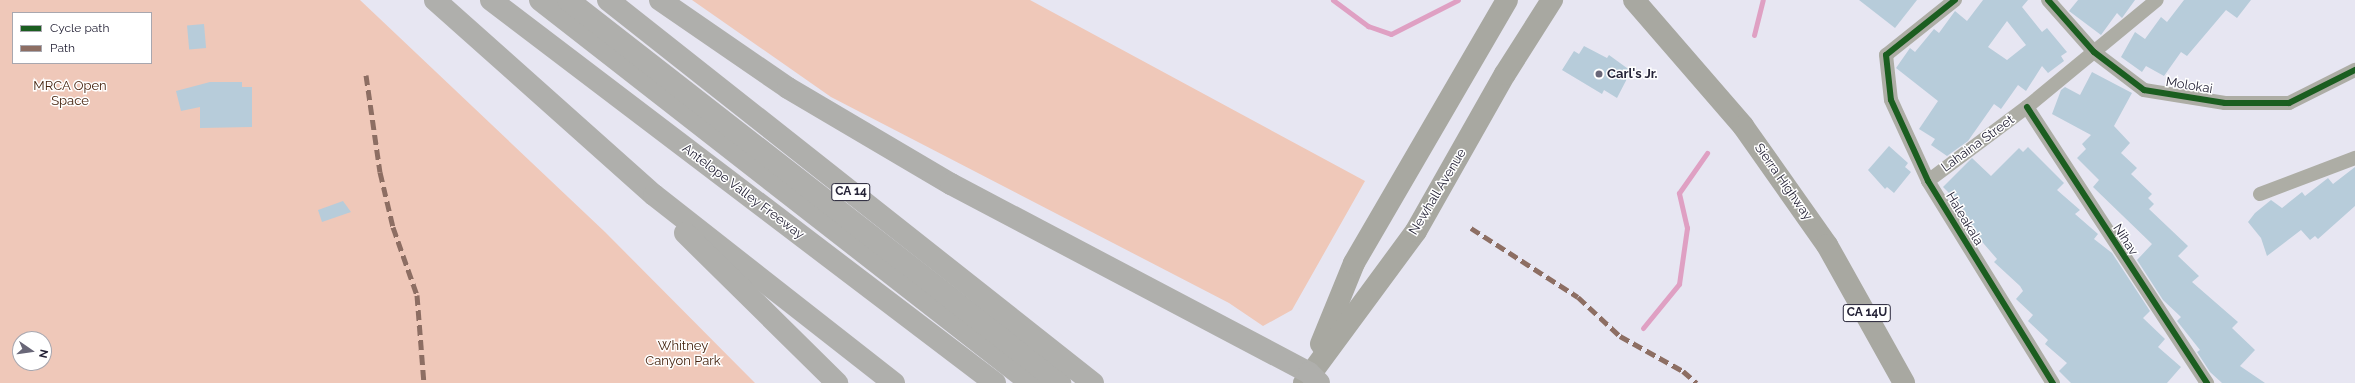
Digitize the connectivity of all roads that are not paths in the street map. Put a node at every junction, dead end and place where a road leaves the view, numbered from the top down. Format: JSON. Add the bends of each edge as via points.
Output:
{"nodes":[{"id":1,"x":435,"y":0,"type":"edge"},
{"id":2,"x":491,"y":0,"type":"edge"},
{"id":3,"x":540,"y":0,"type":"edge"},
{"id":4,"x":568,"y":0,"type":"edge"},
{"id":5,"x":608,"y":0,"type":"edge"},
{"id":6,"x":660,"y":0,"type":"edge"},
{"id":7,"x":1507,"y":0,"type":"edge"},
{"id":8,"x":1552,"y":0,"type":"edge"},
{"id":9,"x":1634,"y":0,"type":"edge"},
{"id":10,"x":1955,"y":0,"type":"edge"},
{"id":11,"x":2048,"y":0,"type":"edge"},
{"id":12,"x":2157,"y":0,"type":"edge"},
{"id":13,"x":2094,"y":52,"type":"junction"},
{"id":14,"x":2355,"y":70,"type":"edge"},
{"id":15,"x":2027,"y":107,"type":"junction"},
{"id":16,"x":2355,"y":158,"type":"edge"},
{"id":17,"x":1928,"y":181,"type":"junction"},
{"id":18,"x":2260,"y":194,"type":"dead end"},
{"id":19,"x":654,"y":195,"type":"junction"},
{"id":20,"x":1311,"y":380,"type":"edge"},
{"id":21,"x":837,"y":383,"type":"edge"},
{"id":22,"x":894,"y":383,"type":"edge"},
{"id":23,"x":995,"y":383,"type":"edge"},
{"id":24,"x":1031,"y":383,"type":"edge"},
{"id":25,"x":1060,"y":383,"type":"edge"},
{"id":26,"x":1093,"y":383,"type":"edge"},
{"id":27,"x":1904,"y":383,"type":"edge"},
{"id":28,"x":2053,"y":383,"type":"edge"},
{"id":29,"x":2207,"y":383,"type":"edge"}],
"edges":[{"from":1,"to":19,"type":"highway"},
{"from":2,"to":23,"type":"highway","name":"Antelope Valley Freeway"},
{"from":3,"to":24,"type":"highway"},
{"from":4,"to":25,"type":"highway"},
{"from":5,"to":26,"type":"highway","number":"CA 14"},
{"from":6,"to":20,"type":"highway","via":[[788,88],[951,184]]},
{"from":7,"to":20,"type":"main road","via":[[1354,263]]},
{"from":8,"to":20,"type":"main road","name":"Newhall Avenue","via":[[1505,74],[1416,231]]},
{"from":9,"to":27,"type":"main road","name":"Sierra Highway","number":"CA 14U","via":[[1743,126],[1827,245]]},
{"from":10,"to":17,"type":"street","name":"Haleakala","via":[[1886,55],[1891,100]]},
{"from":11,"to":13,"type":"street","name":"Molokai"},
{"from":12,"to":13,"type":"street","name":"Lahaina Street"},
{"from":13,"to":14,"type":"street","name":"Molokai","via":[[2144,90],[2225,103],[2289,103]]},
{"from":13,"to":15,"type":"street","name":"Lahaina Street"},
{"from":15,"to":17,"type":"street","name":"Lahaina Street"},
{"from":15,"to":29,"type":"street","name":"Nihav"},
{"from":16,"to":18,"type":"street"},
{"from":17,"to":28,"type":"street","name":"Haleakala"},
{"from":19,"to":21,"type":"highway","via":[[694,244]]},
{"from":19,"to":22,"type":"highway"}]}
